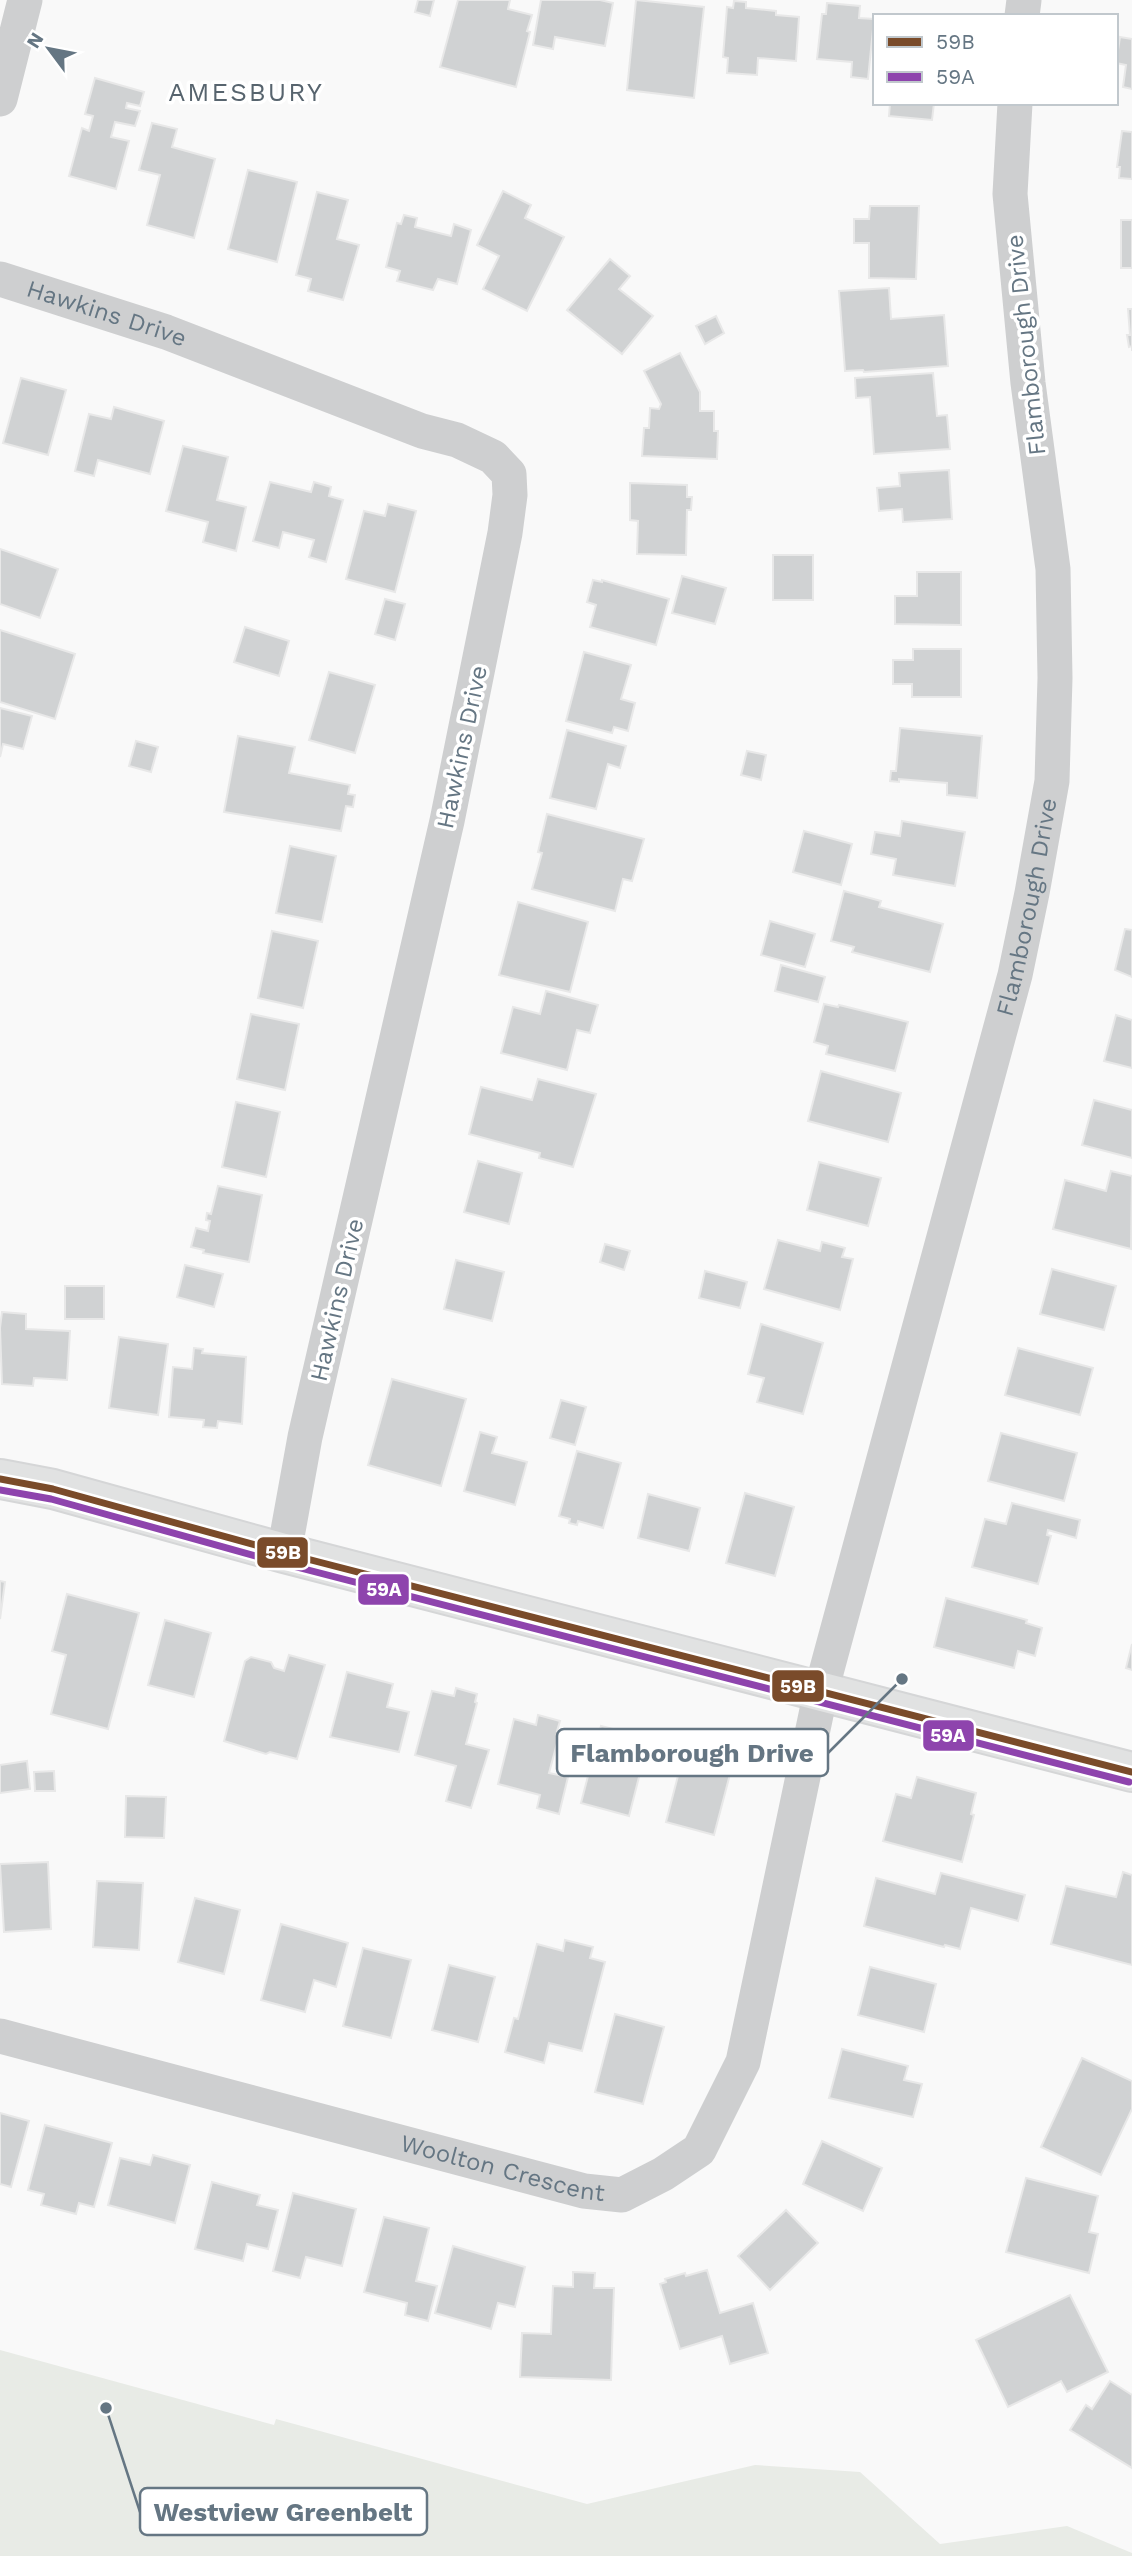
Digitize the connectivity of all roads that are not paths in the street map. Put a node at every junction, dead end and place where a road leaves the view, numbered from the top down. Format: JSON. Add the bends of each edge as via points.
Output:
{"nodes":[{"id":1,"x":25,"y":0,"type":"edge"},
{"id":2,"x":0,"y":99,"type":"edge"},
{"id":3,"x":1015,"y":105,"type":"edge"},
{"id":4,"x":0,"y":279,"type":"edge"},
{"id":5,"x":0,"y":1479,"type":"edge"},
{"id":6,"x":284,"y":1553,"type":"junction"},
{"id":7,"x":821,"y":1691,"type":"junction"},
{"id":8,"x":1132,"y":1772,"type":"edge"},
{"id":9,"x":0,"y":2036,"type":"edge"}],
"edges":[{"from":1,"to":2,"type":"street"},
{"from":3,"to":7,"type":"street","name":"Flamborough Drive","via":[[1010,194],[1028,383],[1053,569],[1052,781],[1015,975]]},
{"from":4,"to":6,"type":"street","name":"Hawkins Drive","via":[[166,332],[422,431],[457,440],[493,457],[509,474],[505,533],[450,808],[308,1424]]},
{"from":5,"to":6,"type":"street","via":[[53,1489]]},
{"from":6,"to":7,"type":"street"},
{"from":7,"to":8,"type":"street"},
{"from":7,"to":9,"type":"street","name":"Woolton Crescent","via":[[743,2062],[699,2150],[622,2195],[584,2191]]}]}
